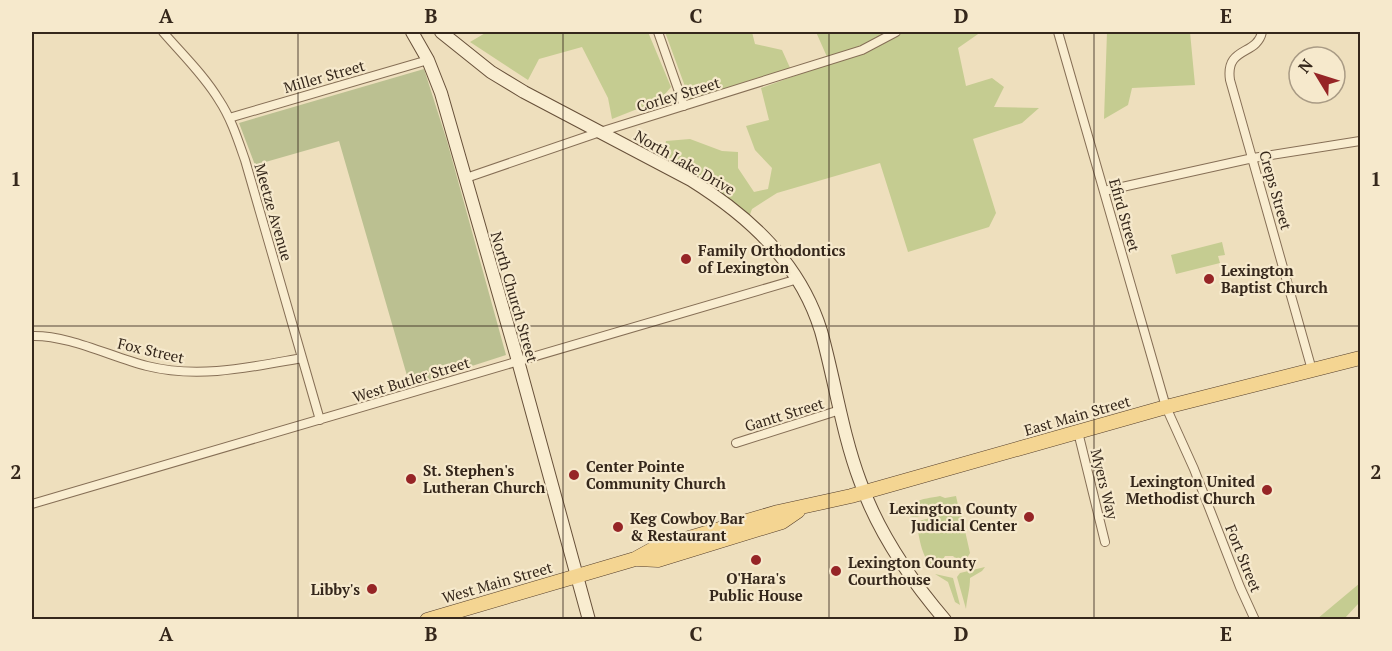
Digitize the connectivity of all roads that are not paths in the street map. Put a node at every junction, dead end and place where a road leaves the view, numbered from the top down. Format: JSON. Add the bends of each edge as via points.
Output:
{"nodes":[{"id":1,"x":163,"y":32,"type":"edge"},
{"id":2,"x":412,"y":32,"type":"edge"},
{"id":3,"x":441,"y":32,"type":"edge"},
{"id":4,"x":658,"y":32,"type":"edge"},
{"id":5,"x":896,"y":32,"type":"edge"},
{"id":6,"x":1058,"y":32,"type":"edge"},
{"id":7,"x":1262,"y":32,"type":"edge"},
{"id":8,"x":428,"y":60,"type":"junction"},
{"id":9,"x":684,"y":106,"type":"junction"},
{"id":10,"x":229,"y":118,"type":"junction"},
{"id":11,"x":600,"y":132,"type":"junction"},
{"id":12,"x":1360,"y":141,"type":"edge"},
{"id":13,"x":1253,"y":158,"type":"junction"},
{"id":14,"x":466,"y":178,"type":"junction"},
{"id":15,"x":1104,"y":191,"type":"junction"},
{"id":16,"x":798,"y":279,"type":"junction"},
{"id":17,"x":32,"y":336,"type":"edge"},
{"id":18,"x":302,"y":358,"type":"junction"},
{"id":19,"x":1360,"y":358,"type":"edge"},
{"id":20,"x":518,"y":361,"type":"junction"},
{"id":21,"x":1312,"y":370,"type":"junction"},
{"id":22,"x":1166,"y":407,"type":"junction"},
{"id":23,"x":840,"y":410,"type":"junction"},
{"id":24,"x":320,"y":420,"type":"junction"},
{"id":25,"x":1078,"y":432,"type":"junction"},
{"id":26,"x":736,"y":443,"type":"dead end"},
{"id":27,"x":864,"y":492,"type":"junction"},
{"id":28,"x":32,"y":504,"type":"edge"},
{"id":29,"x":1105,"y":542,"type":"dead end"},
{"id":30,"x":576,"y":576,"type":"junction"},
{"id":31,"x":428,"y":620,"type":"edge"},
{"id":32,"x":589,"y":620,"type":"edge"},
{"id":33,"x":945,"y":620,"type":"edge"},
{"id":34,"x":1255,"y":620,"type":"edge"}],
"edges":[{"from":1,"to":10,"type":"street","name":"Meetze Avenue","via":[[209,85]]},
{"from":2,"to":8,"type":"main road","name":"North Church Street"},
{"from":3,"to":11,"type":"main road","name":"North Lake Drive","via":[[491,72]]},
{"from":4,"to":9,"type":"street"},
{"from":5,"to":9,"type":"street","name":"Corley Street","via":[[862,51]]},
{"from":6,"to":15,"type":"street","name":"Efird Street"},
{"from":7,"to":13,"type":"street","name":"Creps Street","via":[[1258,42],[1234,58],[1228,73]]},
{"from":8,"to":10,"type":"street","name":"Miller Street"},
{"from":8,"to":14,"type":"main road","name":"North Church Street"},
{"from":9,"to":11,"type":"street","name":"Corley Street"},
{"from":10,"to":18,"type":"street","name":"Meetze Avenue","via":[[245,160]]},
{"from":11,"to":14,"type":"street","name":"Corley Street"},
{"from":11,"to":16,"type":"main road","name":"North Lake Drive","via":[[691,180],[734,208],[769,240]]},
{"from":12,"to":13,"type":"street"},
{"from":13,"to":15,"type":"street"},
{"from":13,"to":21,"type":"street","name":"Creps Street"},
{"from":14,"to":20,"type":"main road","name":"North Church Street"},
{"from":15,"to":22,"type":"street","name":"Efird Street"},
{"from":16,"to":20,"type":"street","name":"West Butler Street"},
{"from":16,"to":23,"type":"main road","name":"North Lake Drive","via":[[821,331]]},
{"from":17,"to":18,"type":"street","name":"Fox Street","via":[[185,372],[223,371]]},
{"from":18,"to":24,"type":"street","name":"Meetze Avenue"},
{"from":19,"to":21,"type":"main road","name":"East Main Street"},
{"from":20,"to":24,"type":"street","name":"West Butler Street"},
{"from":20,"to":30,"type":"main road","name":"North Church Street"},
{"from":21,"to":22,"type":"main road","name":"East Main Street"},
{"from":22,"to":25,"type":"main road","name":"East Main Street"},
{"from":22,"to":34,"type":"street","name":"Fort Street"},
{"from":23,"to":26,"type":"street","name":"Gantt Street"},
{"from":23,"to":27,"type":"main road","name":"North Lake Drive"},
{"from":24,"to":28,"type":"street","name":"West Butler Street"},
{"from":25,"to":27,"type":"main road","name":"East Main Street"},
{"from":25,"to":29,"type":"street","name":"Myers Way"},
{"from":27,"to":30,"type":"main road","name":"East Main Street","via":[[804,507],[782,522],[658,560],[635,559]]},
{"from":27,"to":33,"type":"main road","name":"North Lake Drive","via":[[903,565]]},
{"from":30,"to":31,"type":"main road","name":"West Main Street"},
{"from":30,"to":32,"type":"main road","name":"North Church Street"}]}
